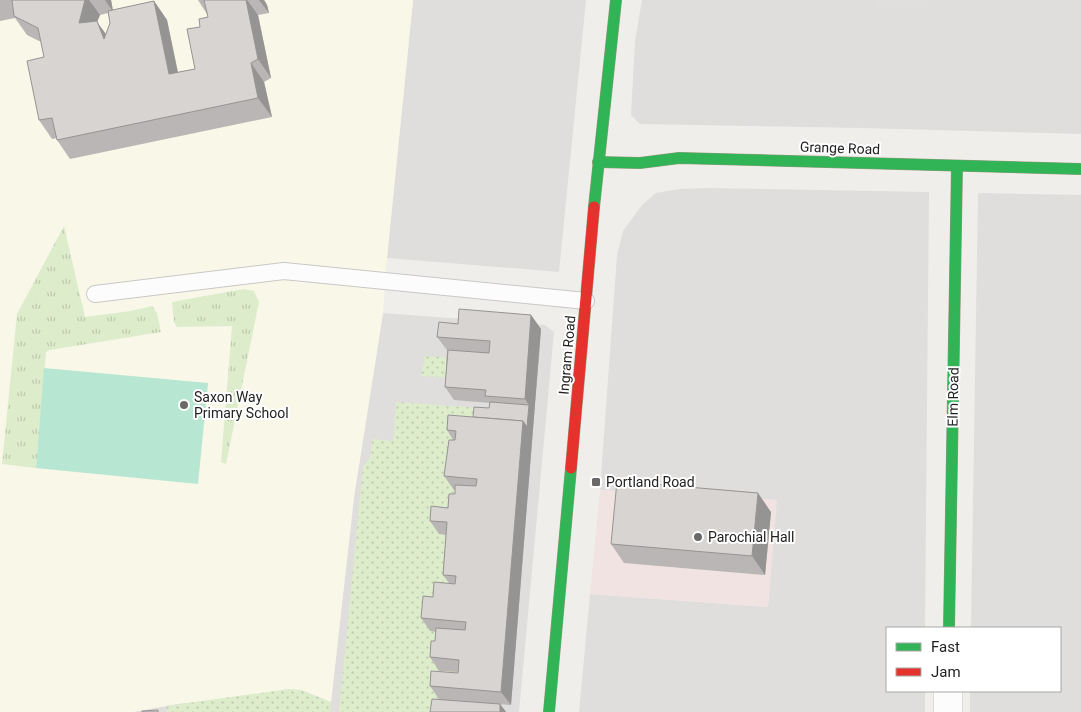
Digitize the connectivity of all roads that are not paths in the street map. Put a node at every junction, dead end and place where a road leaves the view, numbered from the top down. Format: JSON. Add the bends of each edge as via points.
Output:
{"nodes":[{"id":1,"x":616,"y":0,"type":"edge"},
{"id":2,"x":598,"y":162,"type":"junction"},
{"id":3,"x":956,"y":166,"type":"junction"},
{"id":4,"x":1081,"y":168,"type":"edge"},
{"id":5,"x":95,"y":294,"type":"dead end"},
{"id":6,"x":586,"y":301,"type":"junction"},
{"id":7,"x":949,"y":627,"type":"edge"},
{"id":8,"x":948,"y":692,"type":"edge"},
{"id":9,"x":549,"y":712,"type":"edge"},
{"id":10,"x":948,"y":712,"type":"edge"}],
"edges":[{"from":1,"to":2,"type":"street","name":"Ingram Road"},
{"from":2,"to":3,"type":"street","name":"Grange Road","via":[[679,158]]},
{"from":2,"to":6,"type":"street","name":"Ingram Road"},
{"from":3,"to":4,"type":"street","name":"Grange Road"},
{"from":3,"to":7,"type":"street","name":"Elm Road"},
{"from":5,"to":6,"type":"lane","via":[[284,271]]},
{"from":6,"to":9,"type":"street","name":"Ingram Road"},
{"from":8,"to":10,"type":"street"}]}
